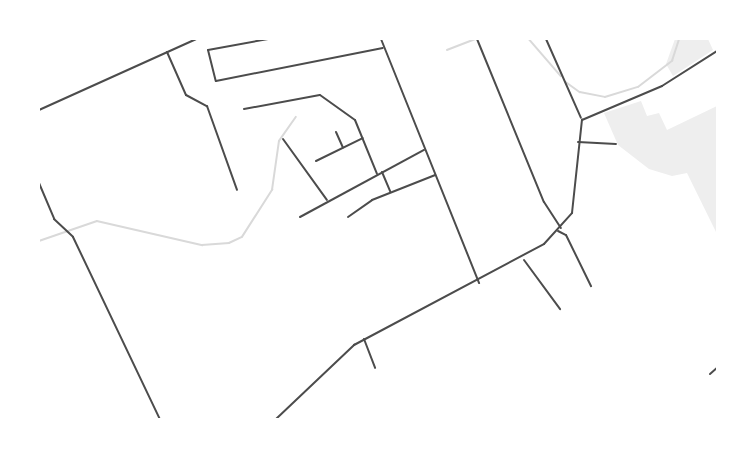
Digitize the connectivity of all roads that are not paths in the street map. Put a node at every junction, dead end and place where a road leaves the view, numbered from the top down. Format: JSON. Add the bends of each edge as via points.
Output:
{"nodes":[{"id":1,"x":196,"y":39,"type":"edge"},
{"id":2,"x":268,"y":39,"type":"edge"},
{"id":3,"x":381,"y":39,"type":"edge"},
{"id":4,"x":477,"y":39,"type":"edge"},
{"id":5,"x":546,"y":39,"type":"edge"},
{"id":6,"x":383,"y":48,"type":"junction"},
{"id":7,"x":717,"y":51,"type":"edge"},
{"id":8,"x":167,"y":52,"type":"junction"},
{"id":9,"x":244,"y":109,"type":"dead end"},
{"id":10,"x":39,"y":110,"type":"edge"},
{"id":11,"x":582,"y":120,"type":"junction"},
{"id":12,"x":336,"y":132,"type":"dead end"},
{"id":13,"x":363,"y":138,"type":"junction"},
{"id":14,"x":284,"y":139,"type":"dead end"},
{"id":15,"x":578,"y":142,"type":"junction"},
{"id":16,"x":616,"y":144,"type":"dead end"},
{"id":17,"x":343,"y":148,"type":"junction"},
{"id":18,"x":425,"y":149,"type":"junction"},
{"id":19,"x":316,"y":160,"type":"dead end"},
{"id":20,"x":381,"y":171,"type":"junction"},
{"id":21,"x":377,"y":174,"type":"junction"},
{"id":22,"x":435,"y":175,"type":"junction"},
{"id":23,"x":39,"y":183,"type":"edge"},
{"id":24,"x":237,"y":190,"type":"dead end"},
{"id":25,"x":390,"y":191,"type":"junction"},
{"id":26,"x":327,"y":200,"type":"junction"},
{"id":27,"x":300,"y":217,"type":"dead end"},
{"id":28,"x":348,"y":218,"type":"dead end"},
{"id":29,"x":560,"y":230,"type":"junction"},
{"id":30,"x":524,"y":260,"type":"junction"},
{"id":31,"x":479,"y":283,"type":"junction"},
{"id":32,"x":591,"y":286,"type":"dead end"},
{"id":33,"x":560,"y":309,"type":"dead end"},
{"id":34,"x":364,"y":339,"type":"junction"},
{"id":35,"x":375,"y":368,"type":"dead end"},
{"id":36,"x":717,"y":368,"type":"edge"},
{"id":37,"x":710,"y":374,"type":"dead end"},
{"id":38,"x":160,"y":419,"type":"edge"},
{"id":39,"x":276,"y":419,"type":"edge"}],
"edges":[{"from":1,"to":8,"type":"street"},
{"from":2,"to":6,"type":"street","via":[[208,50],[216,81]]},
{"from":3,"to":6,"type":"street"},
{"from":4,"to":29,"type":"street","via":[[544,202]]},
{"from":5,"to":11,"type":"street","via":[[560,78]]},
{"from":6,"to":18,"type":"street"},
{"from":7,"to":11,"type":"street","via":[[662,86]]},
{"from":8,"to":10,"type":"street"},
{"from":8,"to":24,"type":"street","via":[[186,95],[207,106]]},
{"from":9,"to":13,"type":"street","via":[[316,94],[355,120]]},
{"from":11,"to":15,"type":"street"},
{"from":12,"to":17,"type":"street"},
{"from":13,"to":17,"type":"street"},
{"from":13,"to":21,"type":"street"},
{"from":14,"to":26,"type":"street"},
{"from":15,"to":16,"type":"street"},
{"from":15,"to":29,"type":"street","via":[[573,206]]},
{"from":17,"to":19,"type":"street"},
{"from":18,"to":20,"type":"street"},
{"from":18,"to":22,"type":"street"},
{"from":20,"to":21,"type":"street"},
{"from":20,"to":25,"type":"street"},
{"from":21,"to":26,"type":"street"},
{"from":22,"to":25,"type":"street"},
{"from":22,"to":31,"type":"street"},
{"from":23,"to":38,"type":"street","via":[[58,225],[73,237]]},
{"from":25,"to":28,"type":"street"},
{"from":26,"to":27,"type":"street"},
{"from":29,"to":30,"type":"street"},
{"from":29,"to":32,"type":"street"},
{"from":30,"to":31,"type":"street"},
{"from":30,"to":33,"type":"street"},
{"from":31,"to":34,"type":"street"},
{"from":34,"to":35,"type":"street"},
{"from":34,"to":39,"type":"street","via":[[331,362]]},
{"from":36,"to":37,"type":"street"}]}
